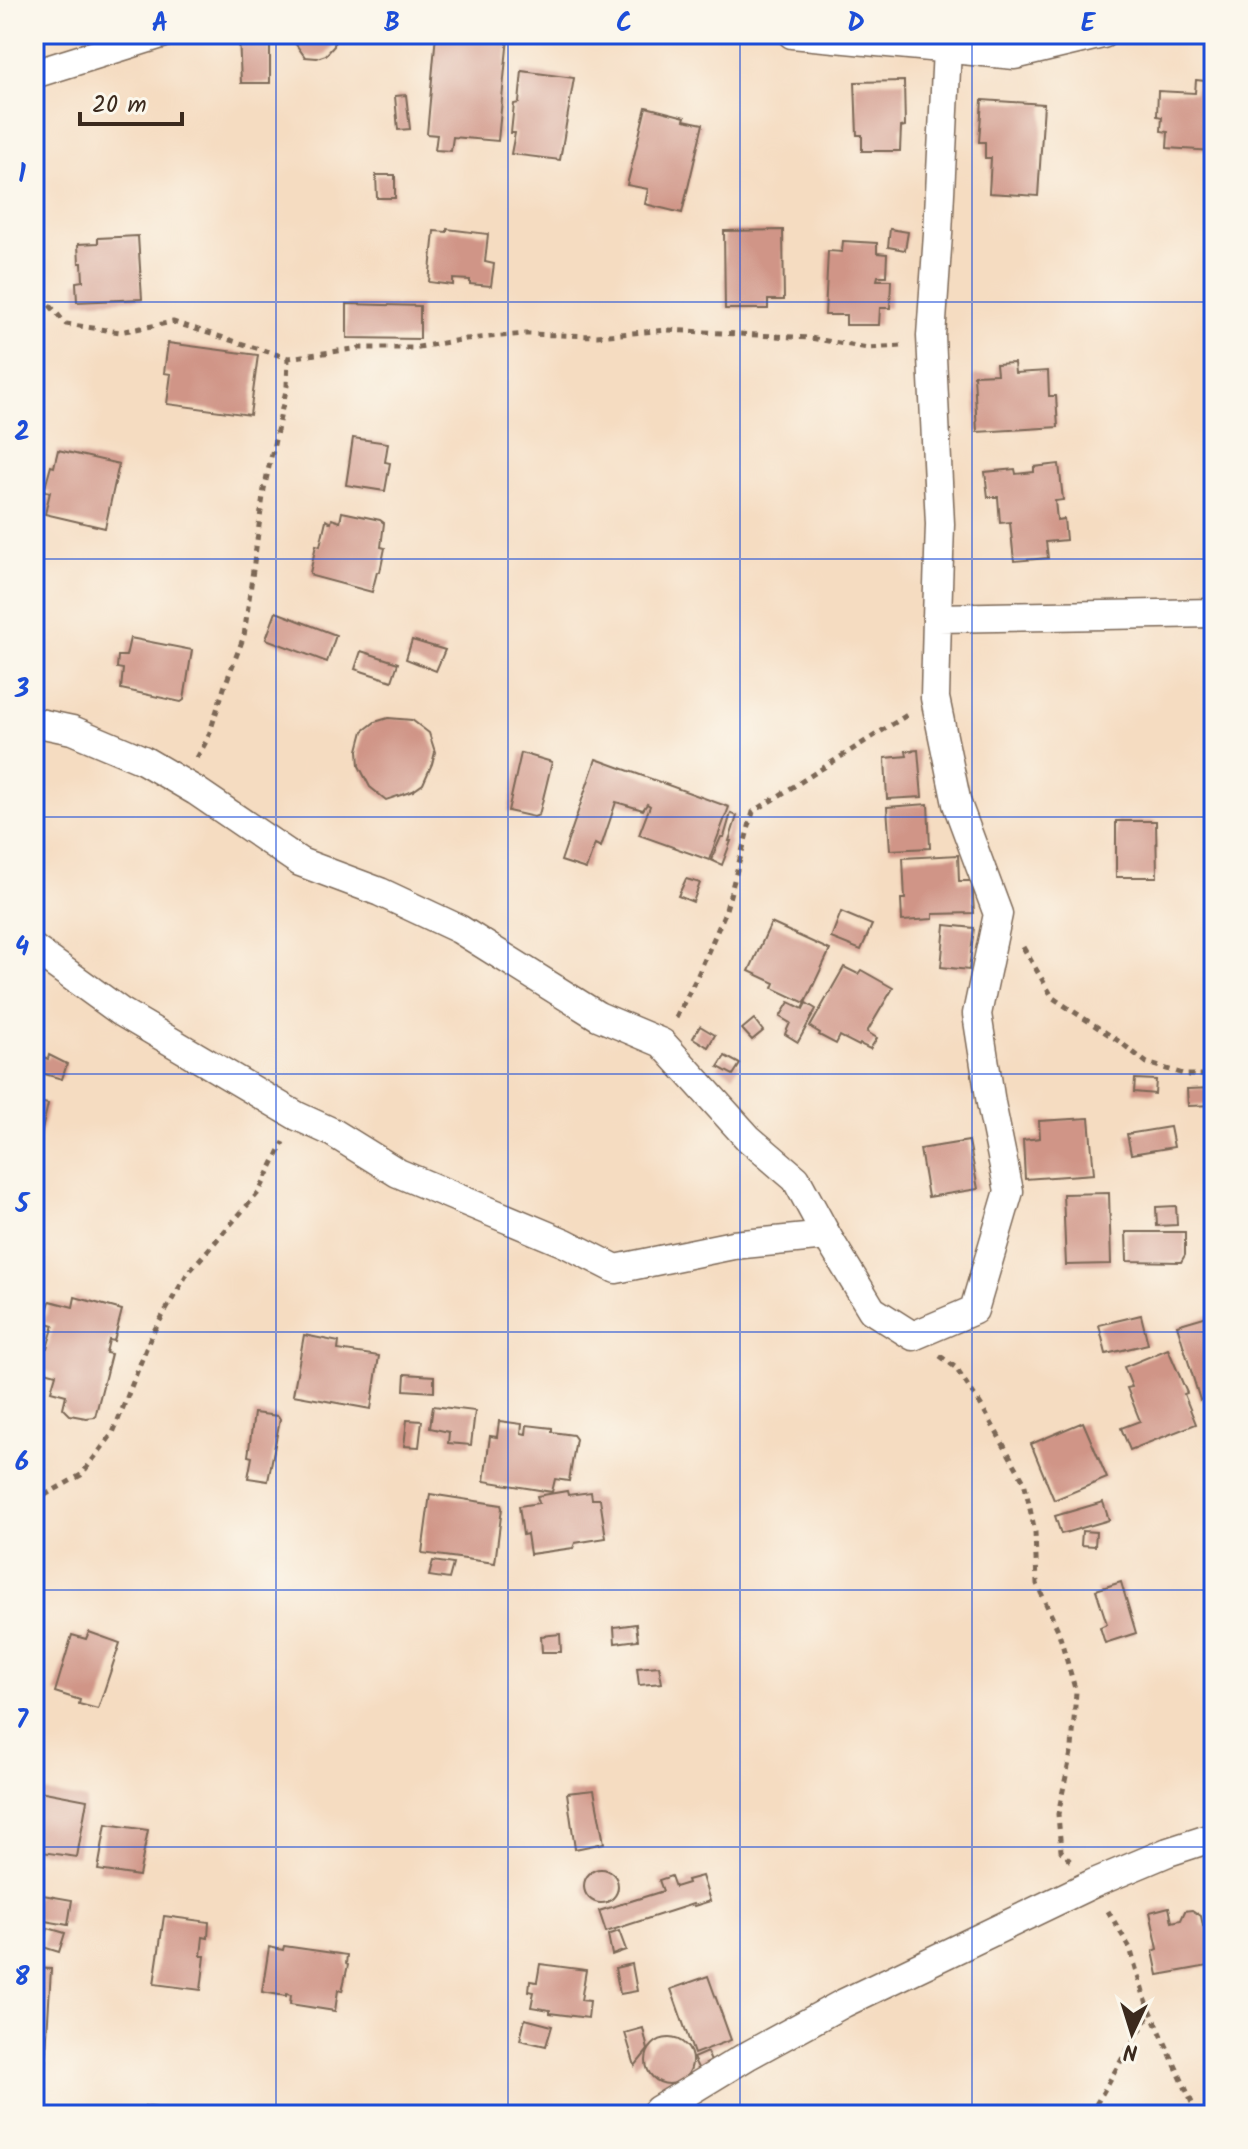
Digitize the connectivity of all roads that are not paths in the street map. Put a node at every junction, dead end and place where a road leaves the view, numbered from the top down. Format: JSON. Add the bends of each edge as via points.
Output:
{"nodes":[{"id":1,"x":162,"y":34,"type":"edge"},
{"id":2,"x":792,"y":34,"type":"edge"},
{"id":3,"x":1103,"y":34,"type":"edge"},
{"id":4,"x":947,"y":49,"type":"junction"},
{"id":5,"x":34,"y":74,"type":"edge"},
{"id":6,"x":1214,"y":613,"type":"edge"},
{"id":7,"x":937,"y":618,"type":"junction"},
{"id":8,"x":34,"y":722,"type":"edge"},
{"id":9,"x":34,"y":949,"type":"edge"},
{"id":10,"x":827,"y":1236,"type":"junction"},
{"id":11,"x":1214,"y":1837,"type":"edge"},
{"id":12,"x":654,"y":2115,"type":"edge"}],
"edges":[{"from":1,"to":5,"type":"street"},
{"from":2,"to":4,"type":"street"},
{"from":3,"to":4,"type":"street","via":[[1015,55]]},
{"from":4,"to":7,"type":"street","via":[[931,345],[940,524]]},
{"from":6,"to":7,"type":"street"},
{"from":7,"to":10,"type":"street","via":[[935,698],[957,804],[998,914],[977,1014],[1009,1191],[974,1310],[913,1336],[872,1310]]},
{"from":8,"to":10,"type":"street","via":[[72,730],[143,760],[300,862],[459,929],[598,1016],[662,1043],[748,1138],[796,1179]]},
{"from":9,"to":10,"type":"street","via":[[121,1012],[398,1173],[616,1269],[733,1245]]},
{"from":11,"to":12,"type":"street","via":[[1092,1884],[844,2003]]}]}
